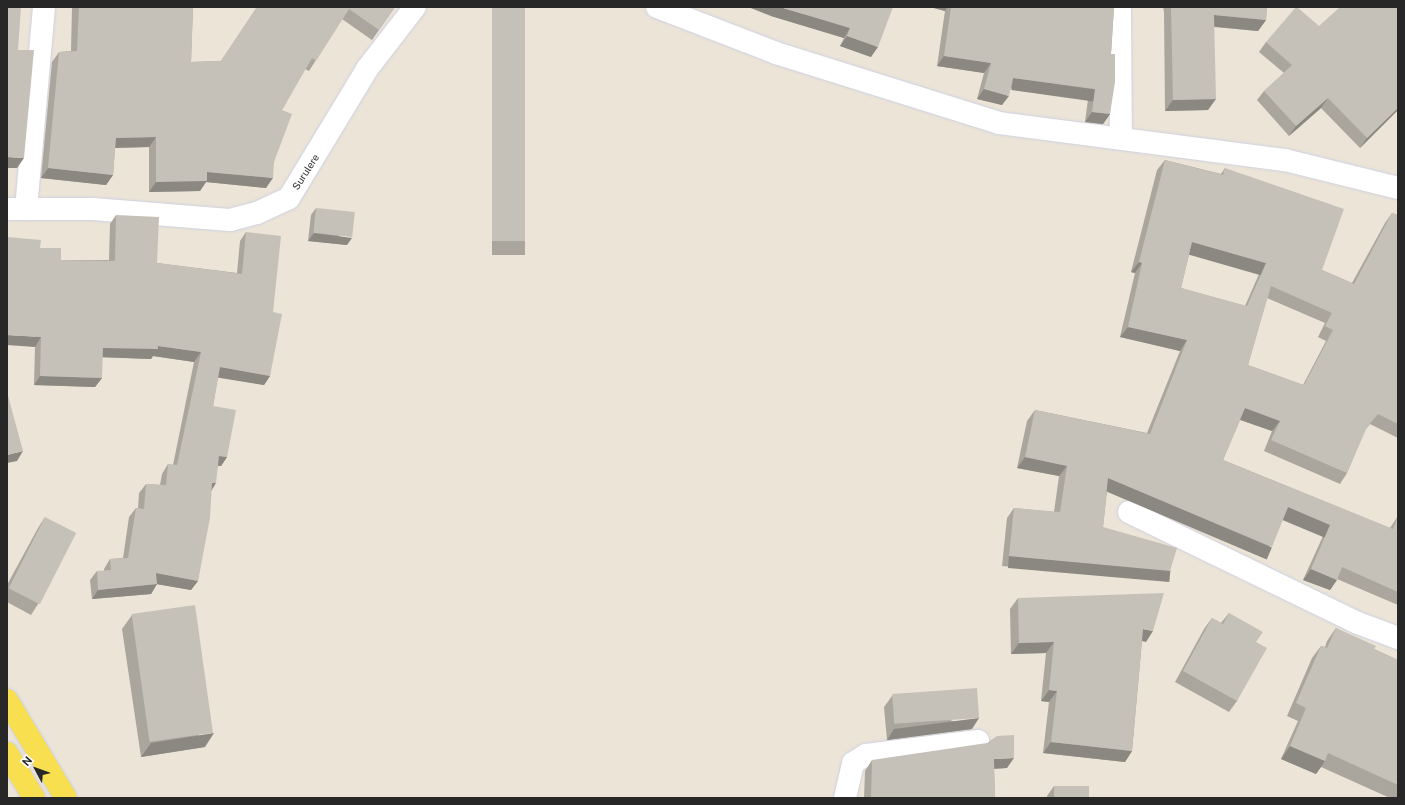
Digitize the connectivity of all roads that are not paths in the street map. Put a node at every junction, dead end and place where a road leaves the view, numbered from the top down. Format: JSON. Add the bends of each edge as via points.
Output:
{"nodes":[{"id":1,"x":44,"y":7,"type":"edge"},
{"id":2,"x":415,"y":7,"type":"edge"},
{"id":3,"x":657,"y":7,"type":"edge"},
{"id":4,"x":1120,"y":7,"type":"edge"},
{"id":5,"x":1121,"y":138,"type":"junction"},
{"id":6,"x":1398,"y":188,"type":"edge"},
{"id":7,"x":16,"y":209,"type":"edge"},
{"id":8,"x":1129,"y":512,"type":"dead end"},
{"id":9,"x":1398,"y":638,"type":"edge"},
{"id":10,"x":7,"y":700,"type":"edge"},
{"id":11,"x":978,"y":741,"type":"dead end"},
{"id":12,"x":7,"y":753,"type":"edge"},
{"id":13,"x":34,"y":798,"type":"edge"},
{"id":14,"x":66,"y":798,"type":"edge"},
{"id":15,"x":845,"y":798,"type":"edge"}],
"edges":[{"from":1,"to":7,"type":"street"},
{"from":2,"to":7,"type":"street","name":"Surulere","via":[[367,69],[289,198],[257,213],[230,220],[93,209]]},
{"from":3,"to":5,"type":"street","via":[[776,53],[999,123]]},
{"from":4,"to":5,"type":"street"},
{"from":5,"to":6,"type":"street","via":[[1285,160]]},
{"from":8,"to":9,"type":"street","via":[[1358,623]]},
{"from":10,"to":14,"type":"main road"},
{"from":11,"to":15,"type":"street","via":[[866,755],[853,763]]},
{"from":12,"to":13,"type":"main road"}]}
